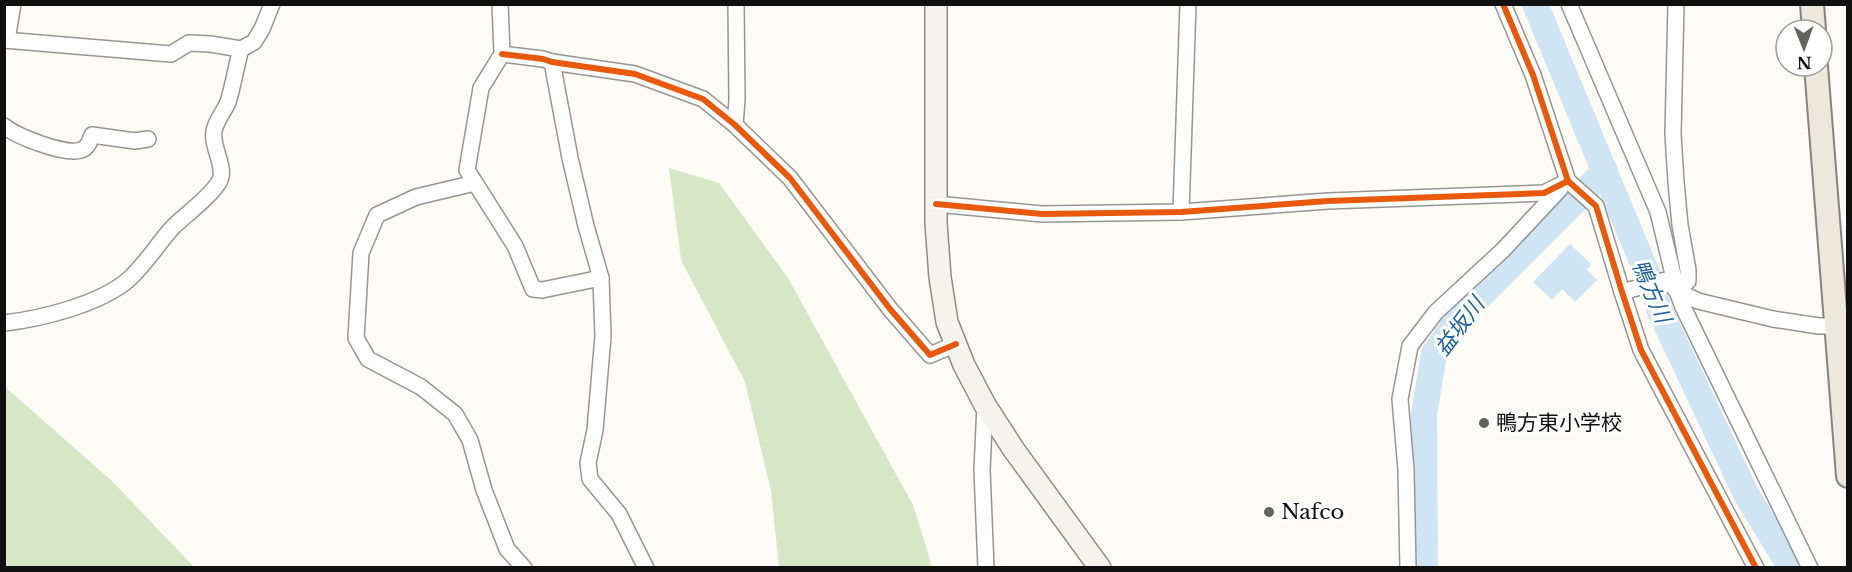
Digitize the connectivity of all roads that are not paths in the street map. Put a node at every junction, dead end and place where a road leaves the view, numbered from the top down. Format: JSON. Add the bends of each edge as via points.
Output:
{"nodes":[{"id":1,"x":13,"y":4,"type":"edge"},
{"id":2,"x":272,"y":4,"type":"edge"},
{"id":3,"x":500,"y":4,"type":"edge"},
{"id":4,"x":736,"y":4,"type":"edge"},
{"id":5,"x":936,"y":4,"type":"edge"},
{"id":6,"x":1188,"y":4,"type":"edge"},
{"id":7,"x":1503,"y":4,"type":"edge"},
{"id":8,"x":1569,"y":4,"type":"edge"},
{"id":9,"x":1676,"y":4,"type":"edge"},
{"id":10,"x":6,"y":40,"type":"edge"},
{"id":11,"x":241,"y":49,"type":"junction"},
{"id":12,"x":502,"y":54,"type":"junction"},
{"id":13,"x":552,"y":62,"type":"junction"},
{"id":14,"x":1817,"y":78,"type":"edge"},
{"id":15,"x":735,"y":125,"type":"junction"},
{"id":16,"x":4,"y":126,"type":"edge"},
{"id":17,"x":148,"y":139,"type":"dead end"},
{"id":18,"x":1569,"y":181,"type":"junction"},
{"id":19,"x":475,"y":183,"type":"junction"},
{"id":20,"x":936,"y":204,"type":"junction"},
{"id":21,"x":1181,"y":212,"type":"junction"},
{"id":22,"x":601,"y":278,"type":"junction"},
{"id":23,"x":1626,"y":291,"type":"junction"},
{"id":24,"x":1677,"y":291,"type":"junction"},
{"id":25,"x":4,"y":323,"type":"edge"},
{"id":26,"x":1837,"y":326,"type":"junction"},
{"id":27,"x":956,"y":344,"type":"junction"},
{"id":28,"x":985,"y":405,"type":"junction"},
{"id":29,"x":1848,"y":476,"type":"edge"},
{"id":30,"x":524,"y":567,"type":"edge"},
{"id":31,"x":646,"y":567,"type":"edge"},
{"id":32,"x":986,"y":567,"type":"edge"},
{"id":33,"x":1100,"y":567,"type":"edge"},
{"id":34,"x":1408,"y":567,"type":"edge"},
{"id":35,"x":1756,"y":567,"type":"edge"},
{"id":36,"x":1810,"y":567,"type":"edge"}],
"edges":[{"from":1,"to":10,"type":"street"},
{"from":2,"to":11,"type":"street","via":[[254,42]]},
{"from":3,"to":12,"type":"street"},
{"from":4,"to":15,"type":"street"},
{"from":5,"to":20,"type":"main road"},
{"from":6,"to":21,"type":"street"},
{"from":7,"to":18,"type":"street","via":[[1533,75]]},
{"from":8,"to":24,"type":"street","via":[[1658,212]]},
{"from":9,"to":24,"type":"street","via":[[1674,153],[1688,270],[1688,281]]},
{"from":10,"to":11,"type":"street","via":[[171,54],[189,43]]},
{"from":11,"to":25,"type":"street","via":[[227,104],[214,129],[213,140],[222,171],[210,192],[113,291],[55,313]]},
{"from":12,"to":13,"type":"street"},
{"from":12,"to":19,"type":"street","via":[[481,88],[467,170]]},
{"from":13,"to":15,"type":"street","via":[[635,74],[702,99]]},
{"from":13,"to":22,"type":"street","via":[[570,158]]},
{"from":14,"to":26,"type":"main road"},
{"from":15,"to":27,"type":"street","via":[[790,178],[930,355]]},
{"from":16,"to":17,"type":"street","via":[[68,151],[80,151],[92,135]]},
{"from":18,"to":21,"type":"street","via":[[1544,193],[1328,201]]},
{"from":18,"to":23,"type":"street","via":[[1596,206]]},
{"from":18,"to":34,"type":"street","via":[[1436,312],[1410,346],[1400,399]]},
{"from":19,"to":22,"type":"street","via":[[514,246],[533,290]]},
{"from":19,"to":30,"type":"street","via":[[416,197],[377,214],[361,253],[356,338],[368,359],[421,387],[455,414],[470,440],[507,549]]},
{"from":20,"to":21,"type":"street","via":[[1042,214]]},
{"from":20,"to":27,"type":"main road","via":[[940,277],[947,322]]},
{"from":22,"to":31,"type":"street","via":[[603,336],[595,430],[588,463],[590,479],[619,514]]},
{"from":23,"to":24,"type":"street","via":[[1665,280]]},
{"from":23,"to":35,"type":"street","via":[[1641,350]]},
{"from":24,"to":26,"type":"street","via":[[1698,301],[1773,319]]},
{"from":24,"to":36,"type":"street"},
{"from":26,"to":29,"type":"main road"},
{"from":27,"to":28,"type":"main road"},
{"from":28,"to":32,"type":"street","via":[[982,470]]},
{"from":28,"to":33,"type":"main road"}]}
